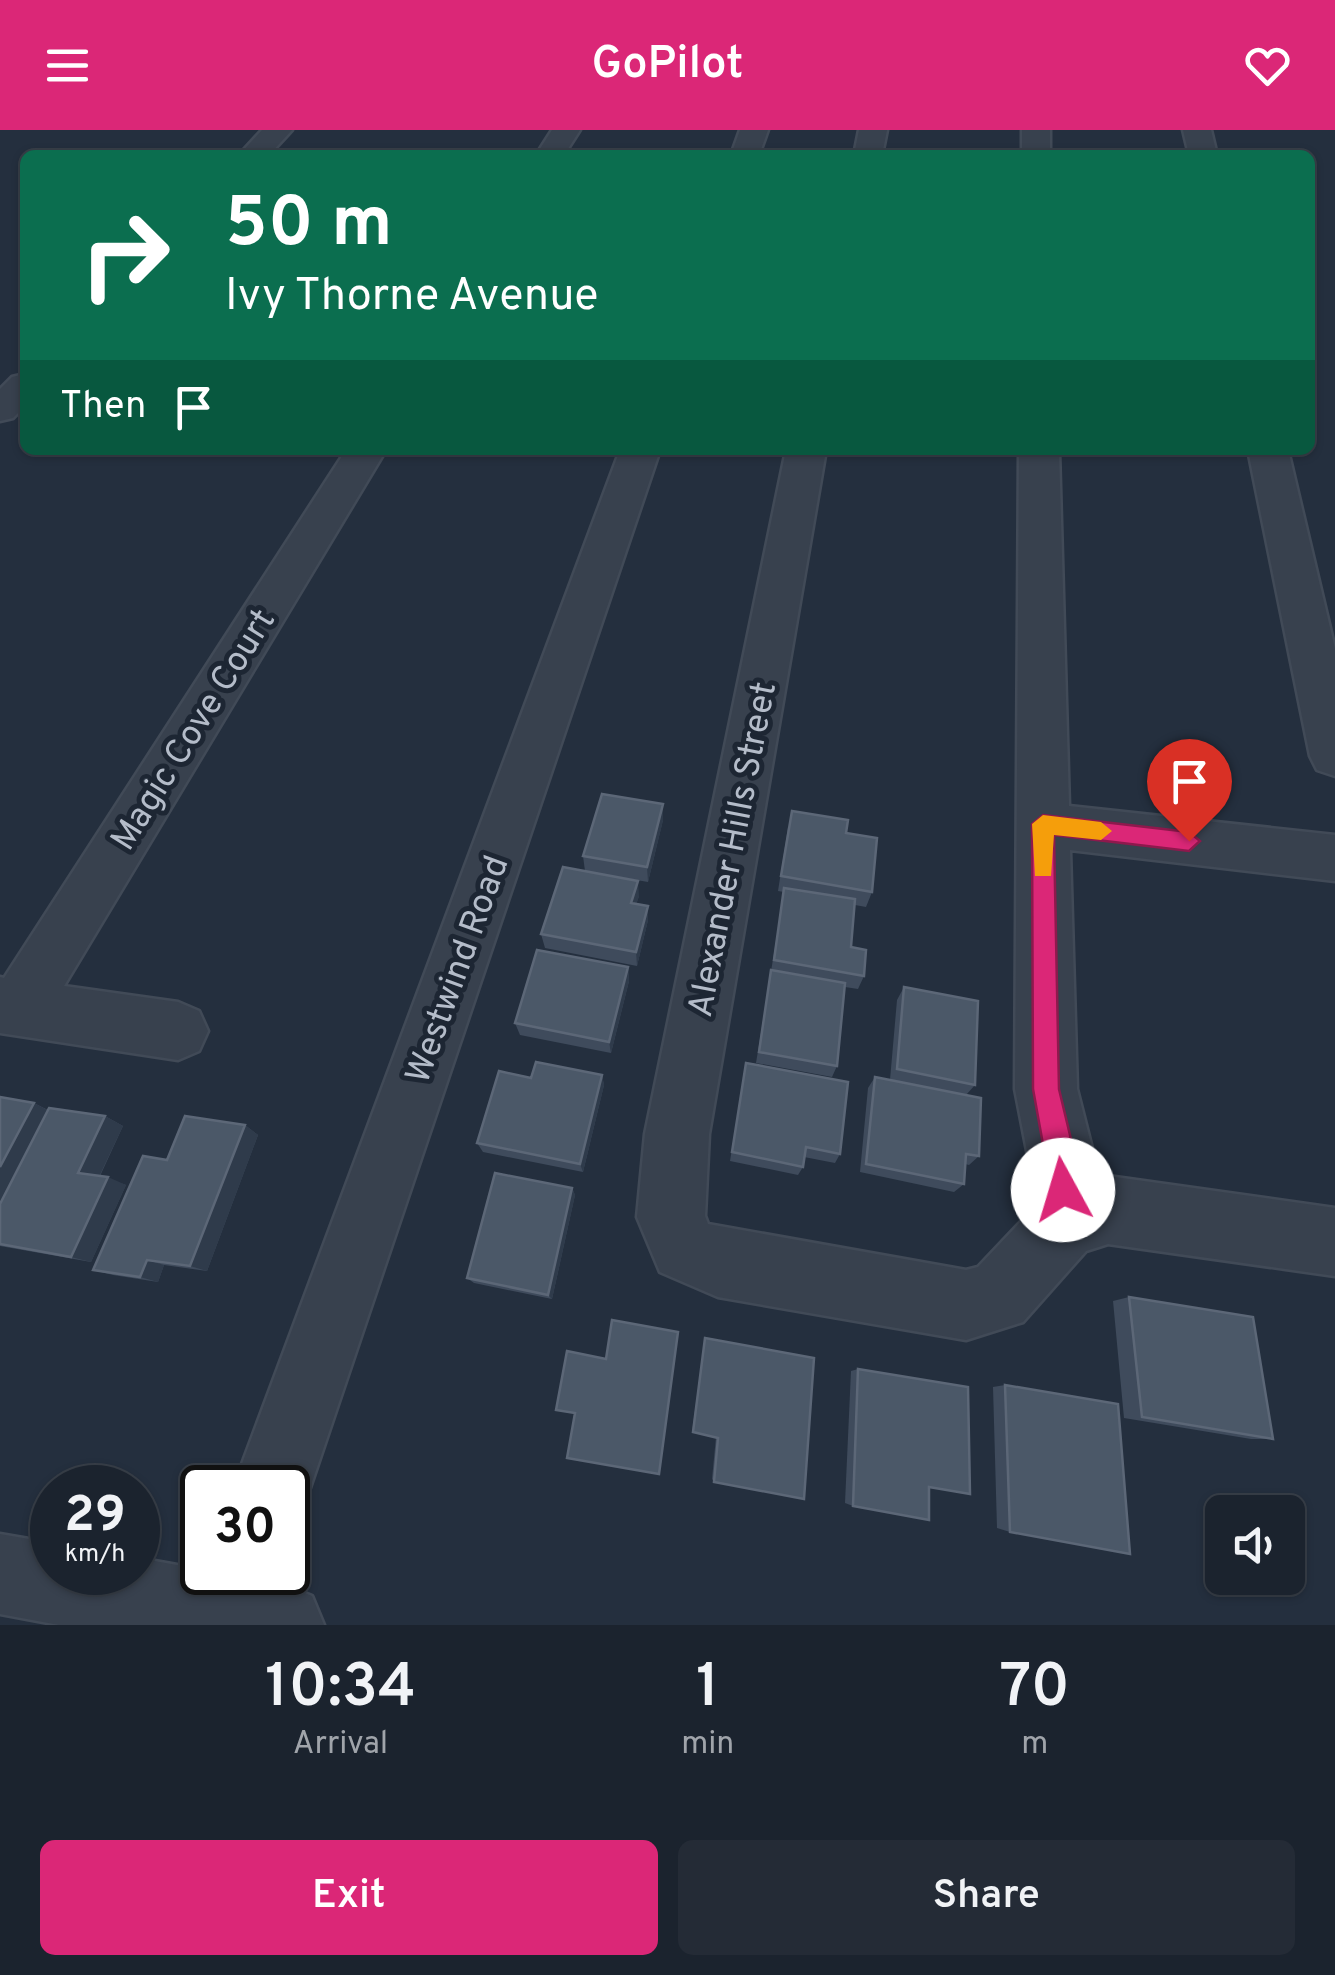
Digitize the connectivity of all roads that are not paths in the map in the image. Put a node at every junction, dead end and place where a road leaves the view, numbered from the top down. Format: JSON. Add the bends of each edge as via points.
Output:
{"nodes":[{"id":1,"x":278,"y":130,"type":"edge"},
{"id":2,"x":257,"y":150,"type":"edge"},
{"id":3,"x":20,"y":391,"type":"edge"},
{"id":4,"x":0,"y":410,"type":"edge"},
{"id":5,"x":363,"y":455,"type":"edge"},
{"id":6,"x":638,"y":455,"type":"edge"},
{"id":7,"x":805,"y":455,"type":"edge"},
{"id":8,"x":1039,"y":455,"type":"edge"},
{"id":9,"x":1269,"y":455,"type":"edge"},
{"id":10,"x":1335,"y":756,"type":"edge"},
{"id":11,"x":1043,"y":824,"type":"junction"},
{"id":12,"x":1335,"y":858,"type":"edge"},
{"id":13,"x":9,"y":1006,"type":"edge"},
{"id":14,"x":178,"y":1030,"type":"dead end"},
{"id":15,"x":1064,"y":1225,"type":"junction"},
{"id":16,"x":1335,"y":1242,"type":"edge"},
{"id":17,"x":279,"y":1465,"type":"edge"},
{"id":18,"x":0,"y":1574,"type":"edge"},
{"id":19,"x":243,"y":1609,"type":"edge"}],
"edges":[{"from":1,"to":2,"type":"street"},
{"from":3,"to":4,"type":"street"},
{"from":5,"to":13,"type":"street","name":"Magic Cove Court"},
{"from":6,"to":17,"type":"street","name":"Westwind Road"},
{"from":7,"to":15,"type":"street","name":"Alexander Hills Street","via":[[677,1134],[671,1217],[684,1248],[718,1263],[966,1305],[998,1296]]},
{"from":8,"to":11,"type":"street"},
{"from":9,"to":10,"type":"street"},
{"from":11,"to":12,"type":"street"},
{"from":11,"to":15,"type":"street","via":[[1046,1089],[1061,1156]]},
{"from":13,"to":14,"type":"street"},
{"from":15,"to":16,"type":"street","via":[[1108,1210]]},
{"from":18,"to":19,"type":"street"}]}
